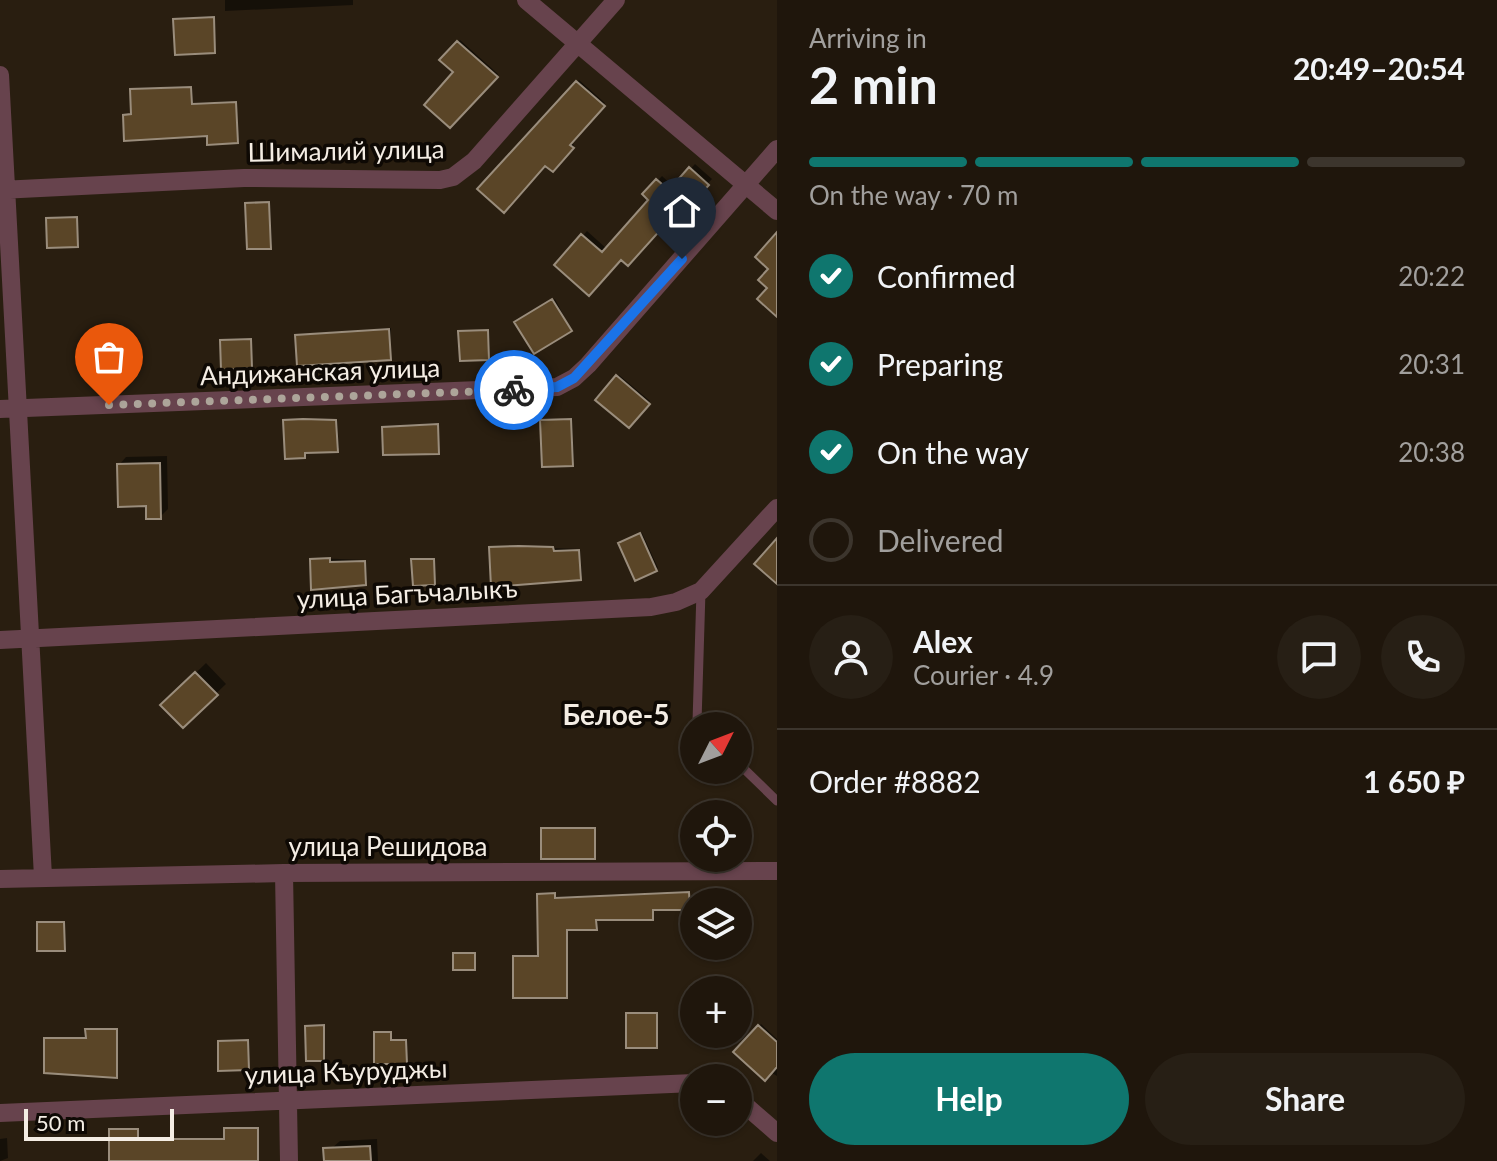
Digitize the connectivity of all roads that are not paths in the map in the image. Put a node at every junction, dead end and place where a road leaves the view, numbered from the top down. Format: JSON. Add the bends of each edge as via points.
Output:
{"nodes":[{"id":1,"x":526,"y":0,"type":"edge"},
{"id":2,"x":616,"y":0,"type":"edge"},
{"id":3,"x":579,"y":44,"type":"junction"},
{"id":4,"x":0,"y":75,"type":"edge"},
{"id":5,"x":777,"y":149,"type":"edge"},
{"id":6,"x":747,"y":185,"type":"junction"},
{"id":7,"x":3,"y":190,"type":"edge"},
{"id":8,"x":777,"y":211,"type":"edge"},
{"id":9,"x":8,"y":408,"type":"edge"},
{"id":10,"x":777,"y":508,"type":"edge"},
{"id":11,"x":701,"y":591,"type":"junction"},
{"id":12,"x":29,"y":639,"type":"junction"},
{"id":13,"x":0,"y":640,"type":"edge"},
{"id":14,"x":697,"y":712,"type":"edge"},
{"id":15,"x":752,"y":777,"type":"edge"},
{"id":16,"x":777,"y":801,"type":"edge"},
{"id":17,"x":777,"y":871,"type":"edge"},
{"id":18,"x":284,"y":873,"type":"junction"},
{"id":19,"x":43,"y":877,"type":"junction"},
{"id":20,"x":0,"y":879,"type":"edge"},
{"id":21,"x":680,"y":1084,"type":"edge"},
{"id":22,"x":287,"y":1100,"type":"junction"},
{"id":23,"x":752,"y":1111,"type":"edge"},
{"id":24,"x":0,"y":1113,"type":"edge"},
{"id":25,"x":777,"y":1133,"type":"edge"},
{"id":26,"x":289,"y":1161,"type":"edge"}],
"edges":[{"from":1,"to":3,"type":"street"},
{"from":2,"to":3,"type":"street","name":"Шималий улица"},
{"from":3,"to":6,"type":"street"},
{"from":3,"to":7,"type":"street","name":"Шималий улица","via":[[474,161],[453,177],[244,178]]},
{"from":4,"to":7,"type":"street"},
{"from":5,"to":6,"type":"street","name":"Андижанская улица"},
{"from":6,"to":8,"type":"street"},
{"from":6,"to":9,"type":"street","name":"Андижанская улица","via":[[588,365],[557,387]]},
{"from":7,"to":9,"type":"street"},
{"from":9,"to":12,"type":"street"},
{"from":10,"to":11,"type":"street","name":"улица Багъчалыкъ"},
{"from":11,"to":12,"type":"street","name":"улица Багъчалыкъ","via":[[651,607]]},
{"from":11,"to":14,"type":"lane"},
{"from":12,"to":13,"type":"street","name":"улица Багъчалыкъ"},
{"from":12,"to":19,"type":"street"},
{"from":15,"to":16,"type":"lane"},
{"from":17,"to":18,"type":"street","name":"улица Решидова"},
{"from":18,"to":19,"type":"street","name":"улица Решидова"},
{"from":18,"to":22,"type":"street"},
{"from":19,"to":20,"type":"street","name":"улица Решидова"},
{"from":21,"to":22,"type":"street","name":"улица Къуруджы"},
{"from":22,"to":24,"type":"street","name":"улица Къуруджы"},
{"from":22,"to":26,"type":"street"},
{"from":23,"to":25,"type":"street"}]}
